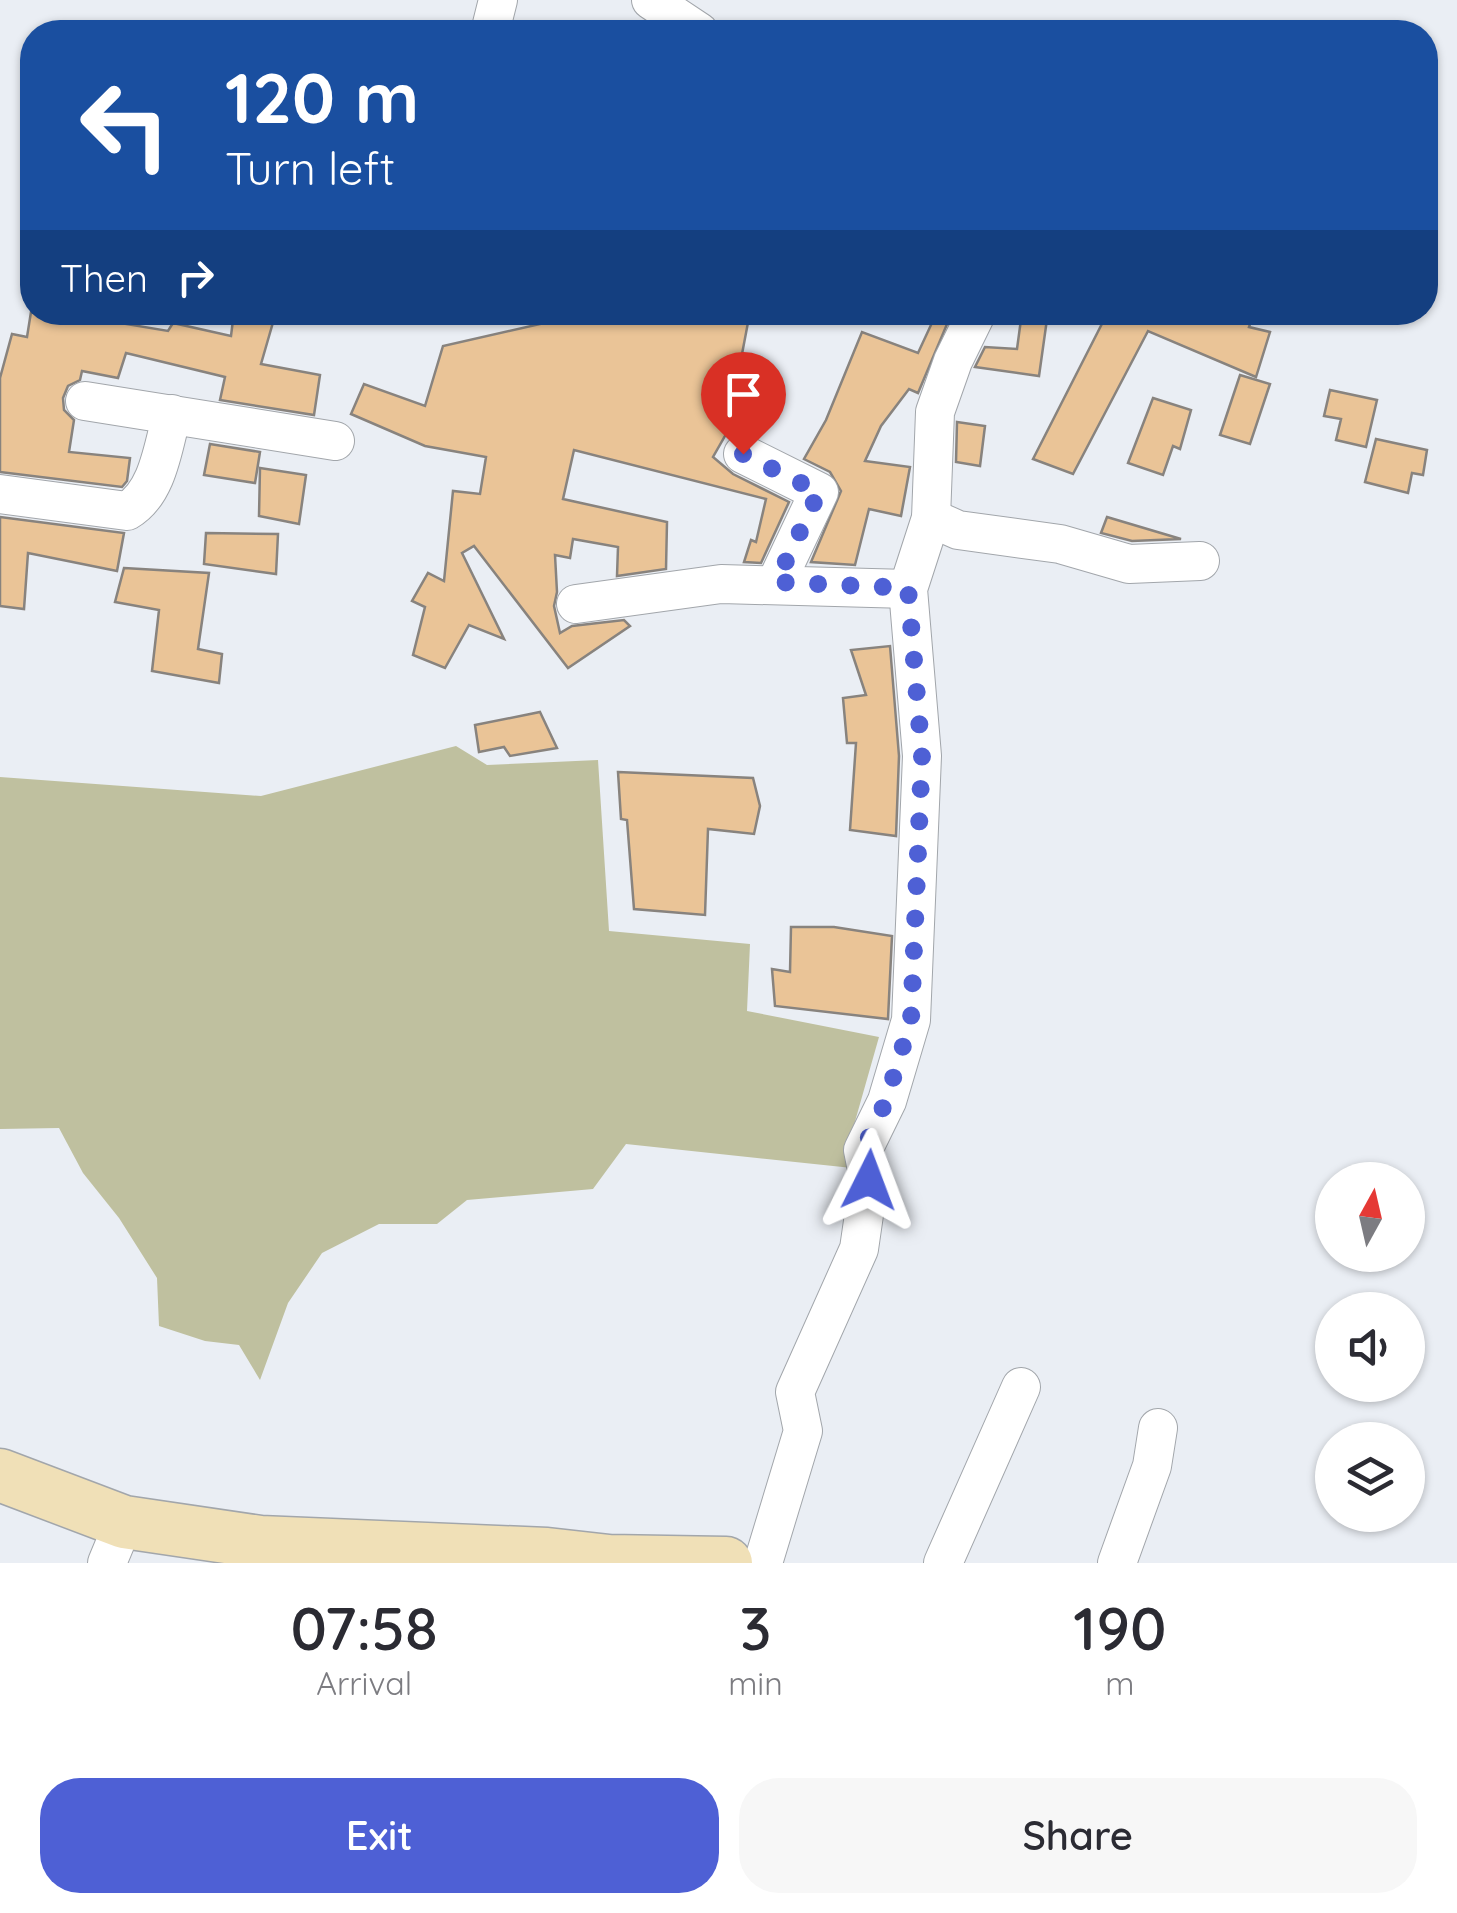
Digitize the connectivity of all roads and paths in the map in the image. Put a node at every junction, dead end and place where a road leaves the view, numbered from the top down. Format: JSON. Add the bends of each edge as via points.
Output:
{"nodes":[{"id":1,"x":652,"y":0,"type":"edge"},
{"id":2,"x":681,"y":20,"type":"edge"},
{"id":3,"x":971,"y":325,"type":"edge"},
{"id":4,"x":85,"y":401,"type":"dead end"},
{"id":5,"x":172,"y":414,"type":"junction"},
{"id":6,"x":335,"y":441,"type":"dead end"},
{"id":7,"x":743,"y":454,"type":"dead end"},
{"id":8,"x":0,"y":494,"type":"edge"},
{"id":9,"x":931,"y":518,"type":"junction"},
{"id":10,"x":1200,"y":562,"type":"dead end"},
{"id":11,"x":776,"y":582,"type":"junction"},
{"id":12,"x":908,"y":588,"type":"junction"},
{"id":13,"x":576,"y":604,"type":"dead end"},
{"id":14,"x":1020,"y":1387,"type":"dead end"},
{"id":15,"x":1158,"y":1428,"type":"dead end"},
{"id":16,"x":0,"y":1475,"type":"edge"},
{"id":17,"x":116,"y":1542,"type":"edge"},
{"id":18,"x":726,"y":1563,"type":"edge"},
{"id":19,"x":762,"y":1563,"type":"edge"},
{"id":20,"x":942,"y":1563,"type":"edge"},
{"id":21,"x":1117,"y":1563,"type":"edge"}],
"edges":[{"from":1,"to":2,"type":"street"},
{"from":3,"to":9,"type":"street","via":[[935,412]]},
{"from":4,"to":5,"type":"street"},
{"from":5,"to":6,"type":"street"},
{"from":5,"to":8,"type":"street","via":[[152,483],[127,512]]},
{"from":7,"to":11,"type":"street","via":[[819,492]]},
{"from":9,"to":10,"type":"street","via":[[958,530],[1060,544],[1129,564]]},
{"from":9,"to":12,"type":"street"},
{"from":11,"to":12,"type":"street"},
{"from":11,"to":13,"type":"street"},
{"from":12,"to":19,"type":"street","via":[[922,756],[911,1020],[863,1150],[869,1180],[859,1249],[795,1392],[803,1430]]},
{"from":14,"to":20,"type":"street"},
{"from":15,"to":21,"type":"street","via":[[1152,1466]]},
{"from":16,"to":17,"type":"street"},
{"from":17,"to":18,"type":"street"}]}
